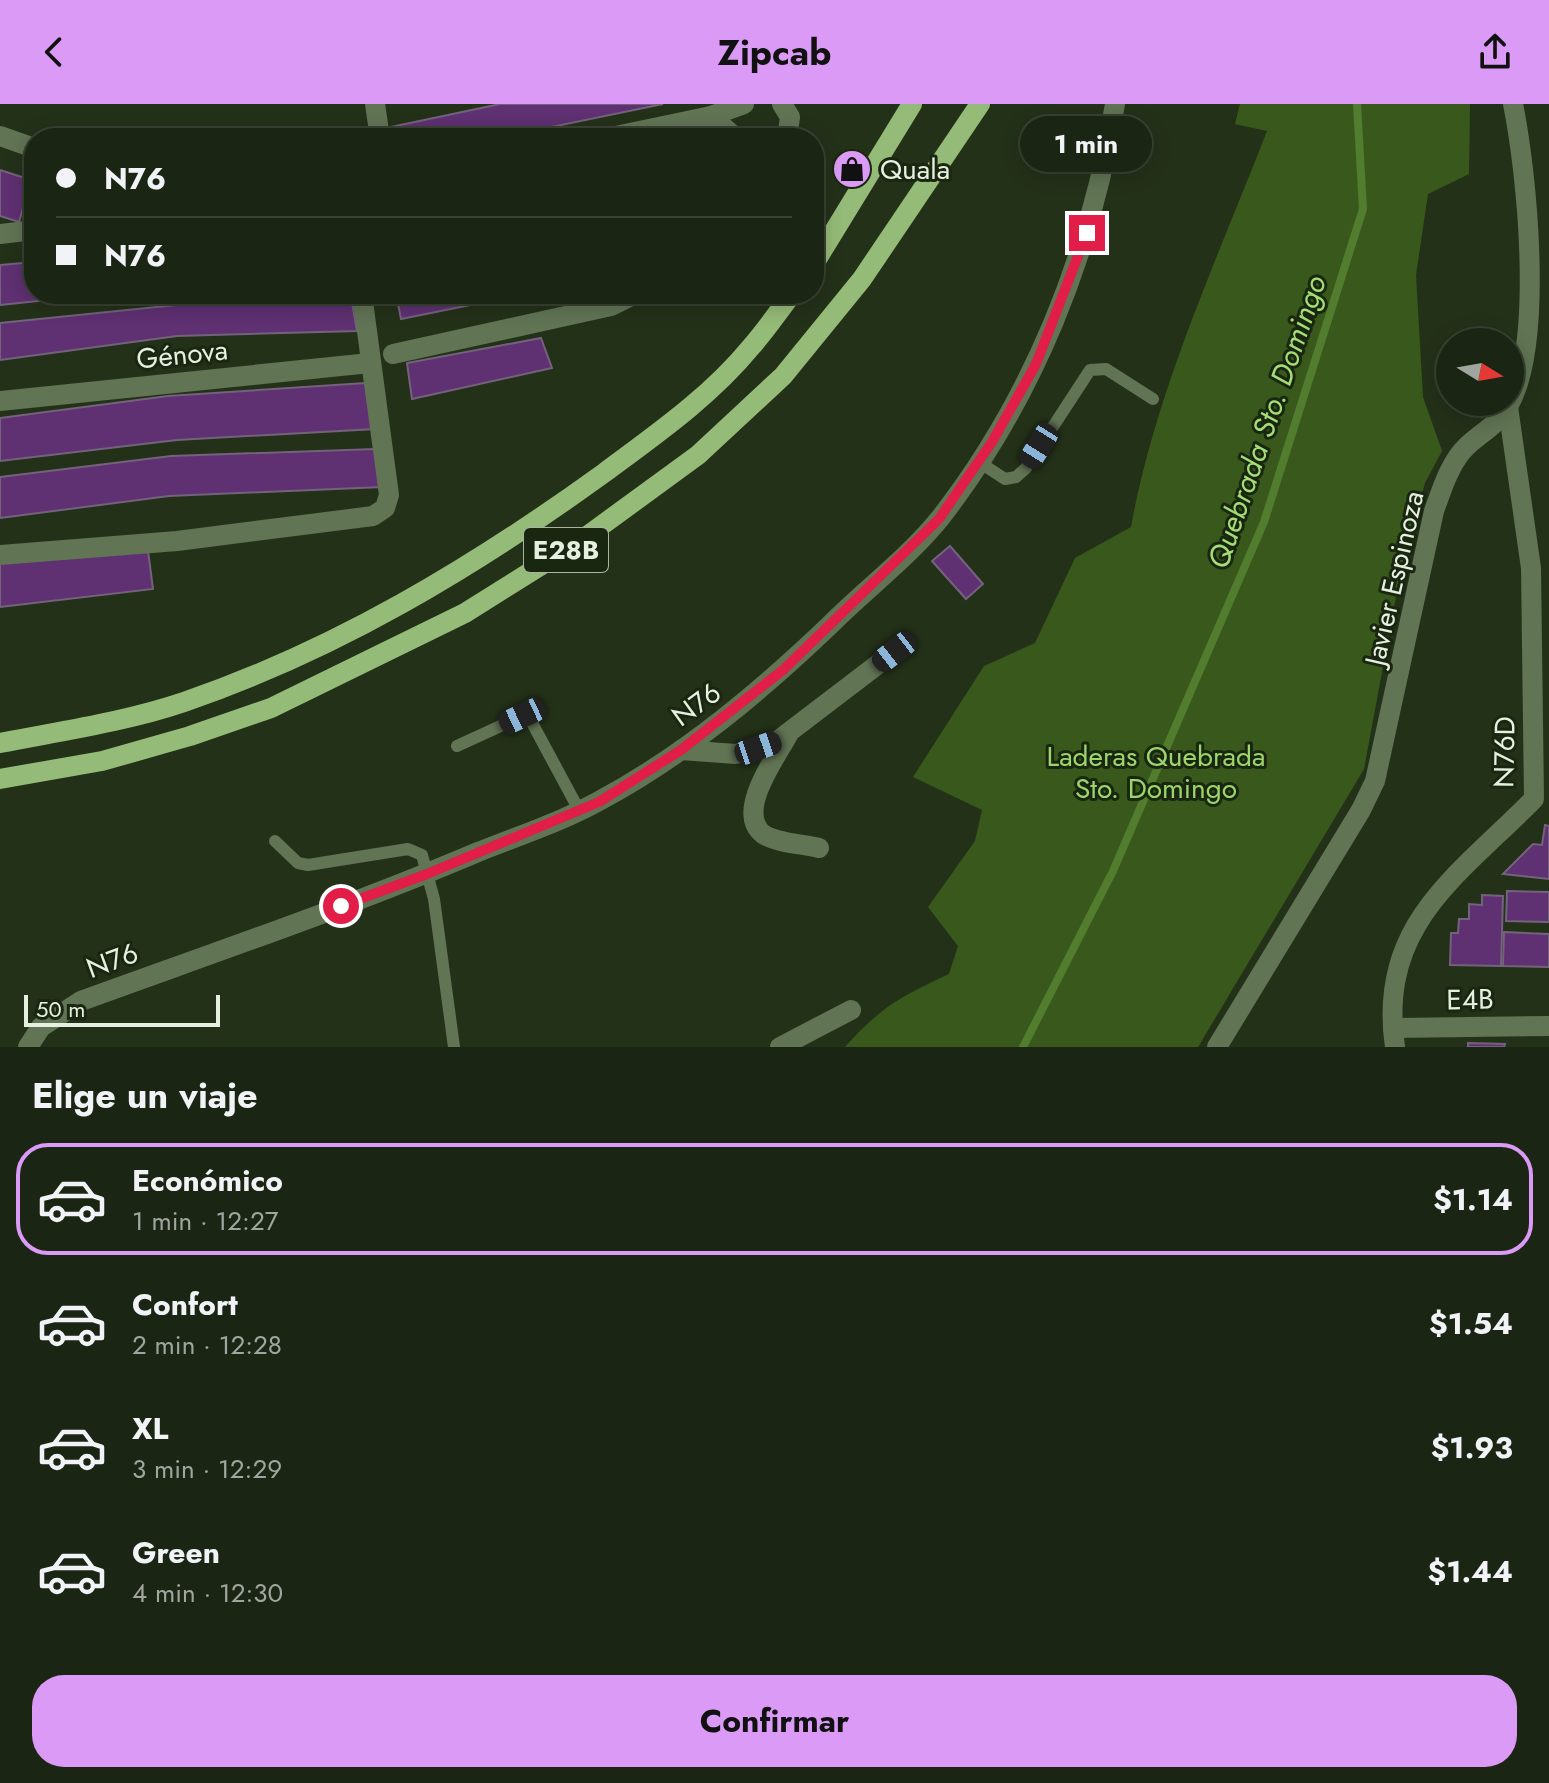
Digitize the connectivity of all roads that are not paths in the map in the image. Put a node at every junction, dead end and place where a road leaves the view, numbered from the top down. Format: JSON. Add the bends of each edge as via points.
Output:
{"nodes":[{"id":1,"x":375,"y":104,"type":"edge"},
{"id":2,"x":744,"y":104,"type":"edge"},
{"id":3,"x":782,"y":104,"type":"edge"},
{"id":4,"x":912,"y":104,"type":"edge"},
{"id":5,"x":980,"y":104,"type":"edge"},
{"id":6,"x":1115,"y":104,"type":"edge"},
{"id":7,"x":1513,"y":104,"type":"edge"},
{"id":8,"x":711,"y":116,"type":"junction"},
{"id":9,"x":379,"y":128,"type":"edge"},
{"id":10,"x":654,"y":128,"type":"edge"},
{"id":11,"x":725,"y":128,"type":"edge"},
{"id":12,"x":788,"y":128,"type":"edge"},
{"id":13,"x":0,"y":136,"type":"edge"},
{"id":14,"x":24,"y":144,"type":"edge"},
{"id":15,"x":24,"y":231,"type":"edge"},
{"id":16,"x":0,"y":234,"type":"edge"},
{"id":17,"x":824,"y":248,"type":"edge"},
{"id":18,"x":363,"y":304,"type":"edge"},
{"id":19,"x":615,"y":304,"type":"edge"},
{"id":20,"x":784,"y":304,"type":"edge"},
{"id":21,"x":1524,"y":353,"type":"edge"},
{"id":22,"x":393,"y":354,"type":"dead end"},
{"id":23,"x":370,"y":363,"type":"junction"},
{"id":24,"x":1153,"y":399,"type":"dead end"},
{"id":25,"x":0,"y":401,"type":"edge"},
{"id":26,"x":1501,"y":416,"type":"edge"},
{"id":27,"x":1510,"y":416,"type":"edge"},
{"id":28,"x":979,"y":462,"type":"junction"},
{"id":29,"x":0,"y":555,"type":"edge"},
{"id":30,"x":1540,"y":565,"type":"edge"},
{"id":31,"x":894,"y":652,"type":"dead end"},
{"id":32,"x":788,"y":735,"type":"junction"},
{"id":33,"x":0,"y":743,"type":"edge"},
{"id":34,"x":457,"y":746,"type":"dead end"},
{"id":35,"x":681,"y":750,"type":"junction"},
{"id":36,"x":0,"y":779,"type":"edge"},
{"id":37,"x":1541,"y":798,"type":"edge"},
{"id":38,"x":579,"y":810,"type":"junction"},
{"id":39,"x":275,"y":841,"type":"dead end"},
{"id":40,"x":819,"y":848,"type":"dead end"},
{"id":41,"x":427,"y":874,"type":"junction"},
{"id":42,"x":851,"y":1010,"type":"dead end"},
{"id":43,"x":1549,"y":1026,"type":"edge"},
{"id":44,"x":1394,"y":1038,"type":"edge"},
{"id":45,"x":28,"y":1047,"type":"edge"},
{"id":46,"x":454,"y":1047,"type":"edge"},
{"id":47,"x":780,"y":1047,"type":"edge"},
{"id":48,"x":1217,"y":1047,"type":"edge"}],
"edges":[{"from":1,"to":9,"type":"street"},
{"from":2,"to":8,"type":"street"},
{"from":3,"to":12,"type":"street","via":[[790,117]]},
{"from":4,"to":17,"type":"main road"},
{"from":5,"to":36,"type":"main road","number":"E28B","via":[[862,279],[783,376],[698,455],[583,539],[465,613],[271,708],[102,761]]},
{"from":6,"to":28,"type":"street","name":"N76","via":[[1103,175],[1078,262],[1036,364]]},
{"from":7,"to":21,"type":"street","name":"Javier Espinoza","via":[[1523,155],[1529,302]]},
{"from":8,"to":10,"type":"street"},
{"from":8,"to":11,"type":"street"},
{"from":13,"to":14,"type":"street"},
{"from":15,"to":16,"type":"street"},
{"from":18,"to":23,"type":"street"},
{"from":19,"to":22,"type":"street"},
{"from":20,"to":33,"type":"main road","number":"E28B","via":[[750,349],[673,422],[562,504],[446,579],[359,627],[247,678],[166,707]]},
{"from":23,"to":25,"type":"street","name":"Génova"},
{"from":23,"to":29,"type":"street","via":[[389,495],[385,508],[373,516],[177,541]]},
{"from":24,"to":28,"type":"lane","via":[[1106,369],[1090,370],[1016,477],[1005,479]]},
{"from":26,"to":48,"type":"street","name":"Javier Espinoza","via":[[1466,447],[1434,511],[1375,781]]},
{"from":27,"to":30,"type":"street","name":"N76D"},
{"from":28,"to":35,"type":"street","name":"N76","via":[[939,519],[783,670]]},
{"from":30,"to":37,"type":"street","name":"N76D"},
{"from":31,"to":32,"type":"street"},
{"from":32,"to":35,"type":"street","via":[[736,754]]},
{"from":32,"to":40,"type":"street","via":[[757,791],[754,814],[764,835]]},
{"from":34,"to":38,"type":"lane","via":[[522,716],[530,719]]},
{"from":35,"to":38,"type":"street","name":"N76"},
{"from":37,"to":44,"type":"street","name":"N76D","via":[[1420,914],[1396,965]]},
{"from":38,"to":41,"type":"street","name":"N76"},
{"from":39,"to":41,"type":"lane","via":[[298,863],[308,865],[417,850]]},
{"from":41,"to":45,"type":"street","name":"N76","via":[[81,1001],[41,1027]]},
{"from":41,"to":46,"type":"lane"},
{"from":42,"to":47,"type":"street"},
{"from":43,"to":44,"type":"street","name":"E4B"}]}
